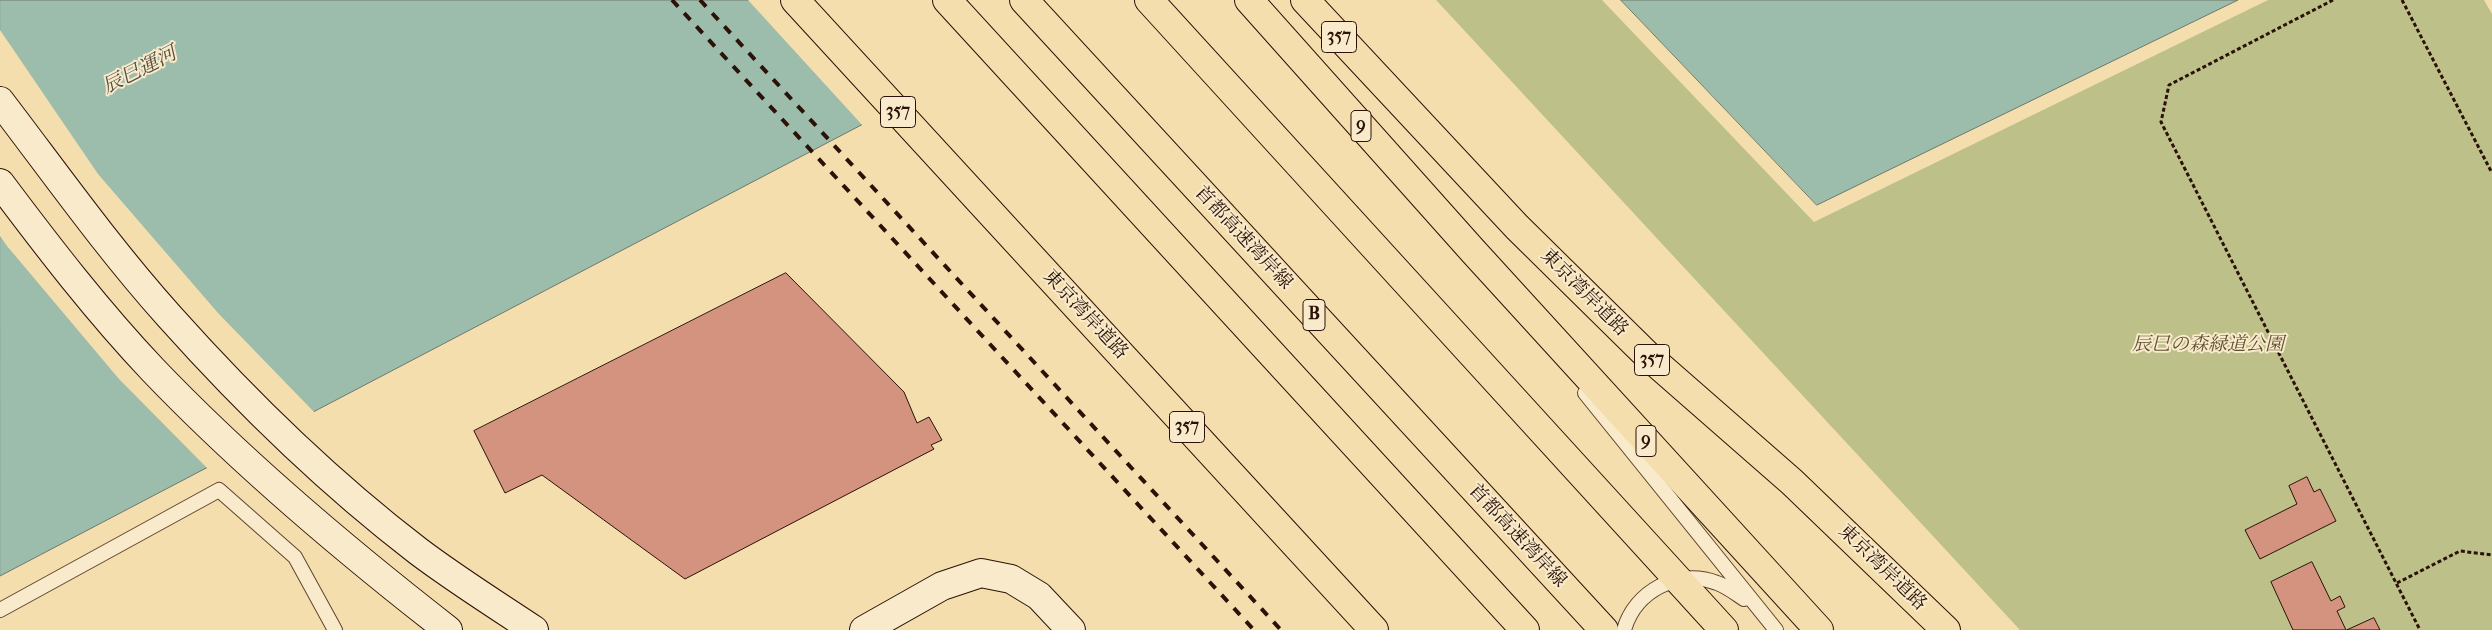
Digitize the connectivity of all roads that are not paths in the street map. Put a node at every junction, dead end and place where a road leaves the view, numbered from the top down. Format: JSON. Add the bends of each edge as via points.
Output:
{"nodes":[{"id":1,"x":795,"y":0,"type":"edge"},
{"id":2,"x":947,"y":0,"type":"edge"},
{"id":3,"x":1024,"y":0,"type":"edge"},
{"id":4,"x":1149,"y":0,"type":"edge"},
{"id":5,"x":1249,"y":0,"type":"edge"},
{"id":6,"x":1305,"y":0,"type":"edge"},
{"id":7,"x":0,"y":101,"type":"edge"},
{"id":8,"x":0,"y":183,"type":"edge"},
{"id":9,"x":1473,"y":251,"type":"junction"},
{"id":10,"x":0,"y":610,"type":"edge"},
{"id":11,"x":1759,"y":611,"type":"junction"},
{"id":12,"x":335,"y":630,"type":"edge"},
{"id":13,"x":448,"y":630,"type":"edge"},
{"id":14,"x":534,"y":630,"type":"edge"},
{"id":15,"x":864,"y":630,"type":"edge"},
{"id":16,"x":1071,"y":630,"type":"edge"},
{"id":17,"x":1374,"y":630,"type":"edge"},
{"id":18,"x":1526,"y":630,"type":"edge"},
{"id":19,"x":1604,"y":630,"type":"edge"},
{"id":20,"x":1624,"y":630,"type":"edge"},
{"id":21,"x":1724,"y":630,"type":"edge"},
{"id":22,"x":1776,"y":630,"type":"edge"},
{"id":23,"x":1819,"y":630,"type":"edge"},
{"id":24,"x":1946,"y":630,"type":"edge"}],
"edges":[{"from":1,"to":17,"type":"highway","name":"東京湾岸道路","number":"357"},
{"from":2,"to":18,"type":"highway"},
{"from":3,"to":19,"type":"highway","name":"首都高速湾岸線","number":"B"},
{"from":4,"to":21,"type":"highway"},
{"from":5,"to":9,"type":"highway","number":"9"},
{"from":6,"to":24,"type":"highway","name":"東京湾岸道路","number":"357","via":[[1517,227],[1648,356],[1792,482]]},
{"from":7,"to":14,"type":"street","via":[[85,214],[169,316],[256,407],[338,485],[418,551]]},
{"from":8,"to":13,"type":"street","via":[[50,250],[152,369],[229,445],[387,583]]},
{"from":9,"to":11,"type":"lane"},
{"from":9,"to":23,"type":"highway","number":"9"},
{"from":10,"to":12,"type":"lane","via":[[219,490],[295,557]]},
{"from":11,"to":20,"type":"lane","via":[[1718,583],[1685,578],[1664,584],[1644,596],[1631,613]]},
{"from":11,"to":22,"type":"lane"},
{"from":15,"to":16,"type":"street","via":[[942,586],[981,573],[1011,579],[1039,596]]}]}
